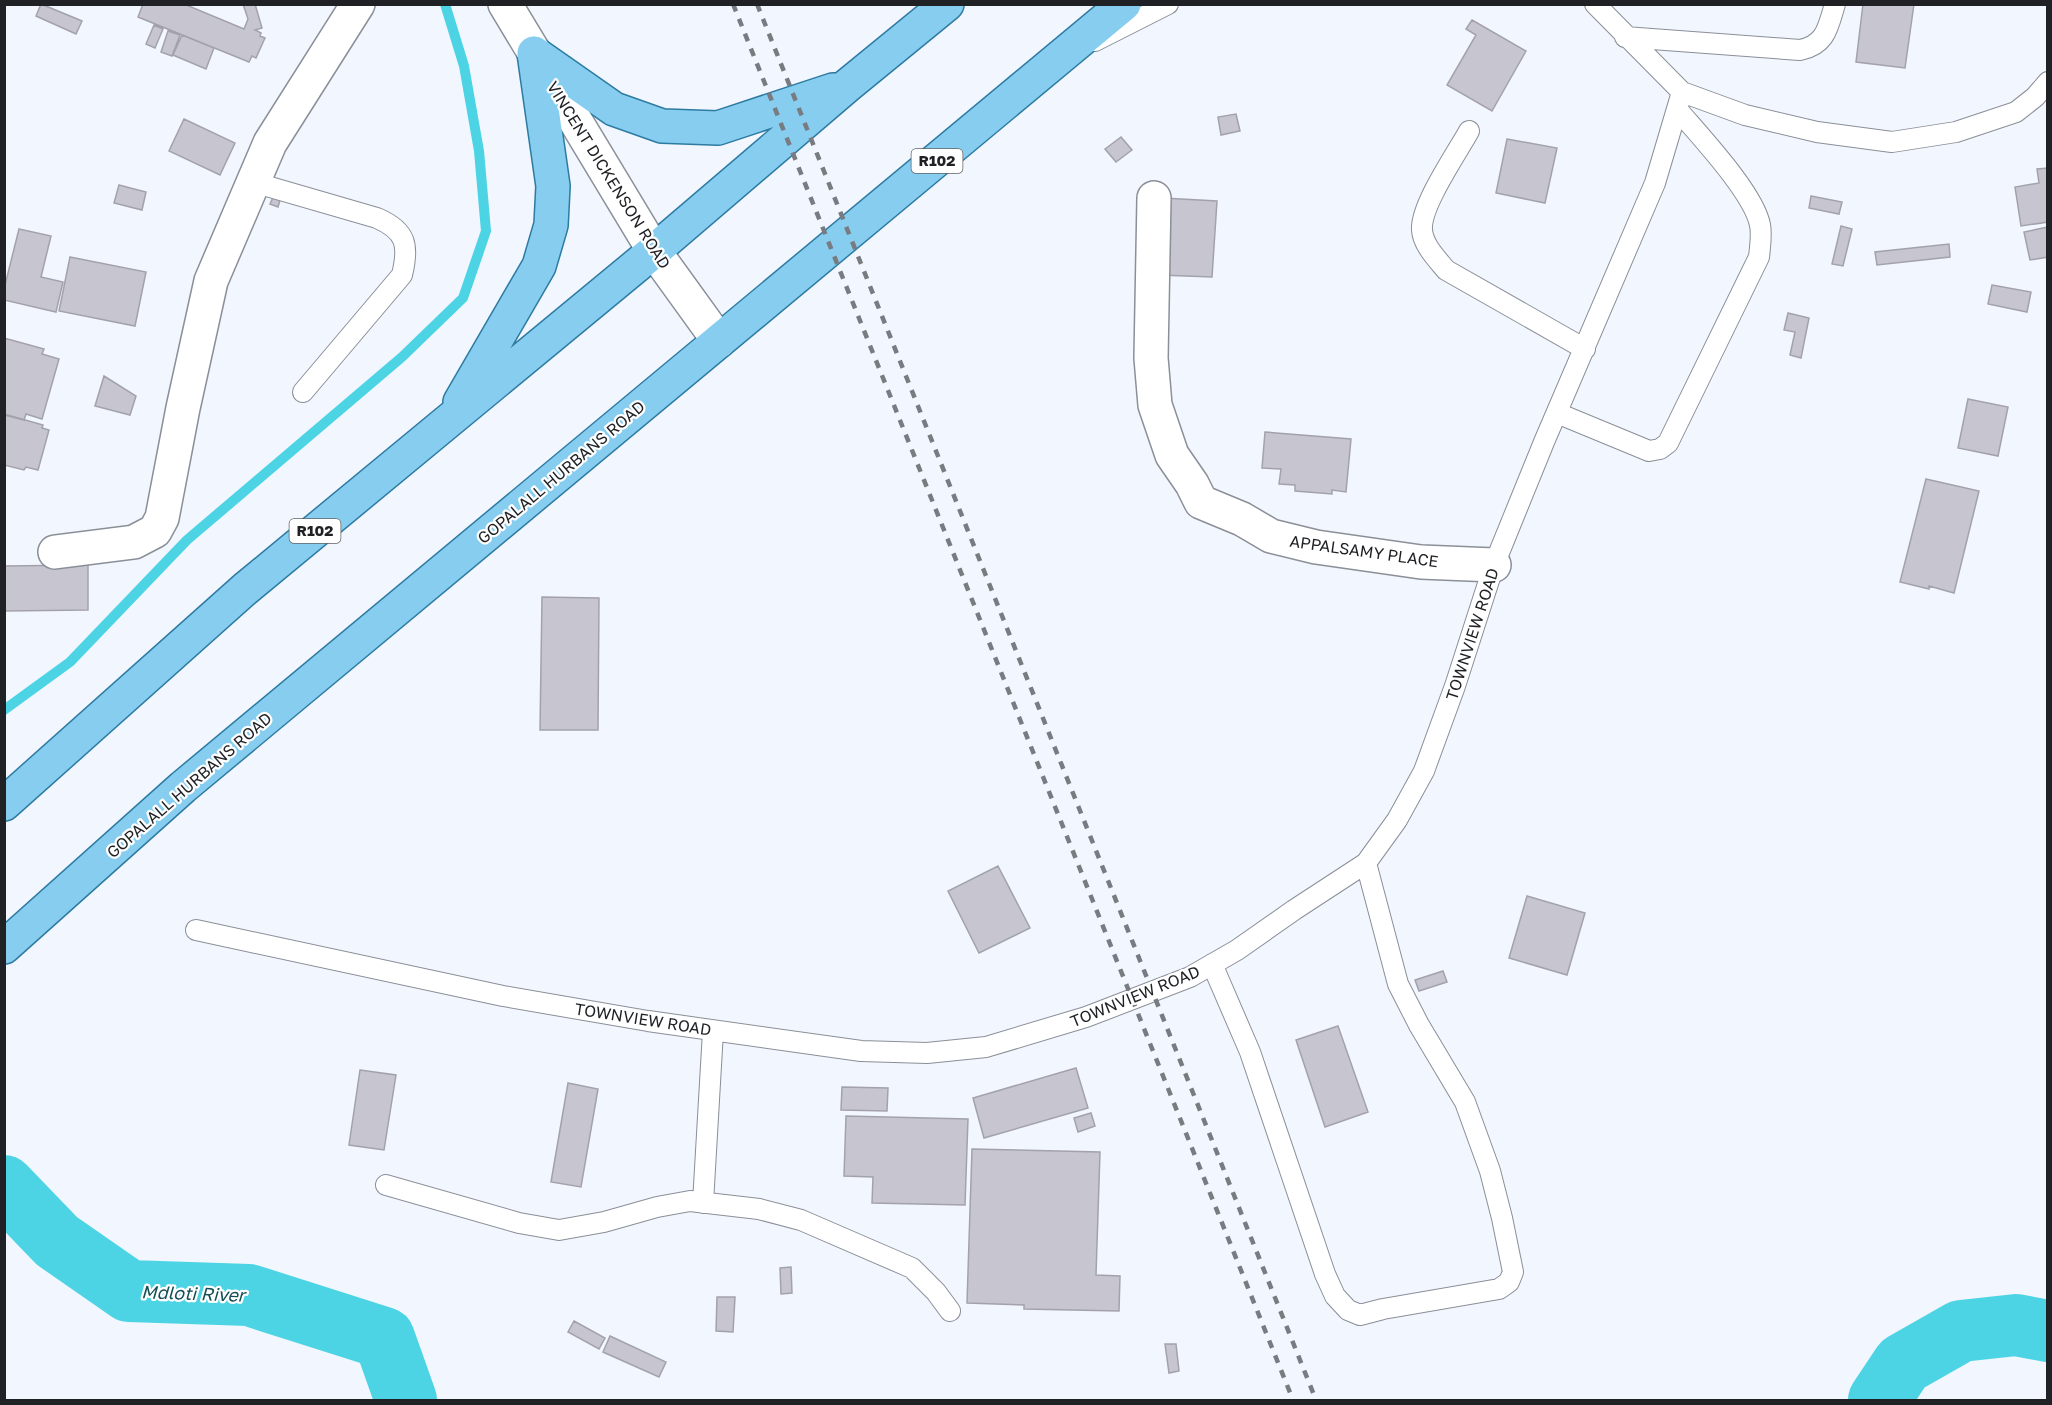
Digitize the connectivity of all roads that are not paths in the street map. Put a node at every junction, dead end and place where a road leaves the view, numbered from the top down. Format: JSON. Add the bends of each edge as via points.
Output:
{"nodes":[{"id":1,"x":358,"y":4,"type":"edge"},
{"id":2,"x":505,"y":4,"type":"edge"},
{"id":3,"x":947,"y":4,"type":"edge"},
{"id":4,"x":1124,"y":4,"type":"edge"},
{"id":5,"x":1168,"y":4,"type":"edge"},
{"id":6,"x":1595,"y":4,"type":"edge"},
{"id":7,"x":1835,"y":4,"type":"edge"},
{"id":8,"x":1625,"y":36,"type":"junction"},
{"id":9,"x":534,"y":54,"type":"junction"},
{"id":10,"x":1062,"y":56,"type":"junction"},
{"id":11,"x":2048,"y":82,"type":"edge"},
{"id":12,"x":848,"y":85,"type":"junction"},
{"id":13,"x":1679,"y":100,"type":"junction"},
{"id":14,"x":1469,"y":131,"type":"dead end"},
{"id":15,"x":253,"y":182,"type":"junction"},
{"id":16,"x":1154,"y":198,"type":"dead end"},
{"id":17,"x":654,"y":251,"type":"junction"},
{"id":18,"x":719,"y":341,"type":"junction"},
{"id":19,"x":1585,"y":349,"type":"junction"},
{"id":20,"x":303,"y":392,"type":"dead end"},
{"id":21,"x":1557,"y":413,"type":"junction"},
{"id":22,"x":449,"y":421,"type":"junction"},
{"id":23,"x":55,"y":552,"type":"dead end"},
{"id":24,"x":1494,"y":565,"type":"junction"},
{"id":25,"x":4,"y":804,"type":"edge"},
{"id":26,"x":1366,"y":863,"type":"junction"},
{"id":27,"x":196,"y":930,"type":"dead end"},
{"id":28,"x":4,"y":947,"type":"edge"},
{"id":29,"x":1212,"y":964,"type":"junction"},
{"id":30,"x":713,"y":1030,"type":"junction"},
{"id":31,"x":386,"y":1185,"type":"dead end"},
{"id":32,"x":703,"y":1203,"type":"junction"},
{"id":33,"x":950,"y":1311,"type":"dead end"}],
"edges":[{"from":1,"to":15,"type":"street","via":[[270,143]]},
{"from":2,"to":9,"type":"street","name":"VINCENT DICKENSON ROAD"},
{"from":3,"to":12,"type":"main road","number":"R102"},
{"from":4,"to":10,"type":"main road","name":"GOPALALL HURBANS ROAD","number":"R102"},
{"from":5,"to":10,"type":"lane"},
{"from":6,"to":8,"type":"lane"},
{"from":7,"to":8,"type":"lane","via":[[1819,42],[1800,50]]},
{"from":8,"to":13,"type":"lane"},
{"from":9,"to":12,"type":"main road","via":[[614,109],[662,126],[718,128]]},
{"from":9,"to":17,"type":"street","name":"VINCENT DICKENSON ROAD"},
{"from":9,"to":22,"type":"main road","via":[[553,186],[551,225],[539,266]]},
{"from":10,"to":18,"type":"main road","name":"GOPALALL HURBANS ROAD","number":"R102"},
{"from":11,"to":13,"type":"lane","via":[[2016,112],[1956,132],[1892,142],[1817,132]]},
{"from":12,"to":17,"type":"main road","number":"R102"},
{"from":13,"to":19,"type":"lane","name":"TOWNVIEW ROAD","via":[[1655,183]]},
{"from":13,"to":21,"type":"lane","via":[[1751,203],[1760,224],[1760,257],[1668,443],[1649,451]]},
{"from":14,"to":19,"type":"lane","via":[[1427,205],[1422,230],[1430,250],[1446,270]]},
{"from":15,"to":20,"type":"lane","via":[[377,218],[391,224],[406,241],[402,275]]},
{"from":15,"to":23,"type":"street","via":[[211,281],[162,518],[155,531],[134,542]]},
{"from":16,"to":24,"type":"street","name":"APPALSAMY PLACE","via":[[1150,358],[1155,405],[1172,455],[1201,502],[1270,536],[1316,547],[1420,562]]},
{"from":17,"to":18,"type":"street","name":"VINCENT DICKENSON ROAD"},
{"from":17,"to":22,"type":"main road","number":"R102"},
{"from":18,"to":28,"type":"main road","name":"GOPALALL HURBANS ROAD","number":"R102","via":[[183,787]]},
{"from":19,"to":21,"type":"lane","name":"TOWNVIEW ROAD"},
{"from":21,"to":24,"type":"lane","name":"TOWNVIEW ROAD"},
{"from":22,"to":25,"type":"main road","number":"R102","via":[[244,589]]},
{"from":24,"to":26,"type":"lane","name":"TOWNVIEW ROAD","via":[[1424,771],[1397,820]]},
{"from":26,"to":29,"type":"lane","name":"TOWNVIEW ROAD"},
{"from":26,"to":29,"type":"lane","via":[[1398,984],[1465,1102],[1490,1171],[1513,1272],[1509,1282],[1499,1289],[1360,1315],[1348,1310],[1335,1296],[1251,1052]]},
{"from":27,"to":30,"type":"lane","name":"TOWNVIEW ROAD","via":[[503,996]]},
{"from":29,"to":30,"type":"lane","name":"TOWNVIEW ROAD","via":[[1190,977],[1086,1017],[986,1047],[927,1053],[861,1051]]},
{"from":30,"to":32,"type":"lane"},
{"from":31,"to":32,"type":"lane","via":[[519,1223],[559,1230],[657,1207]]},
{"from":32,"to":33,"type":"lane","via":[[759,1209],[801,1220],[912,1268]]}]}
